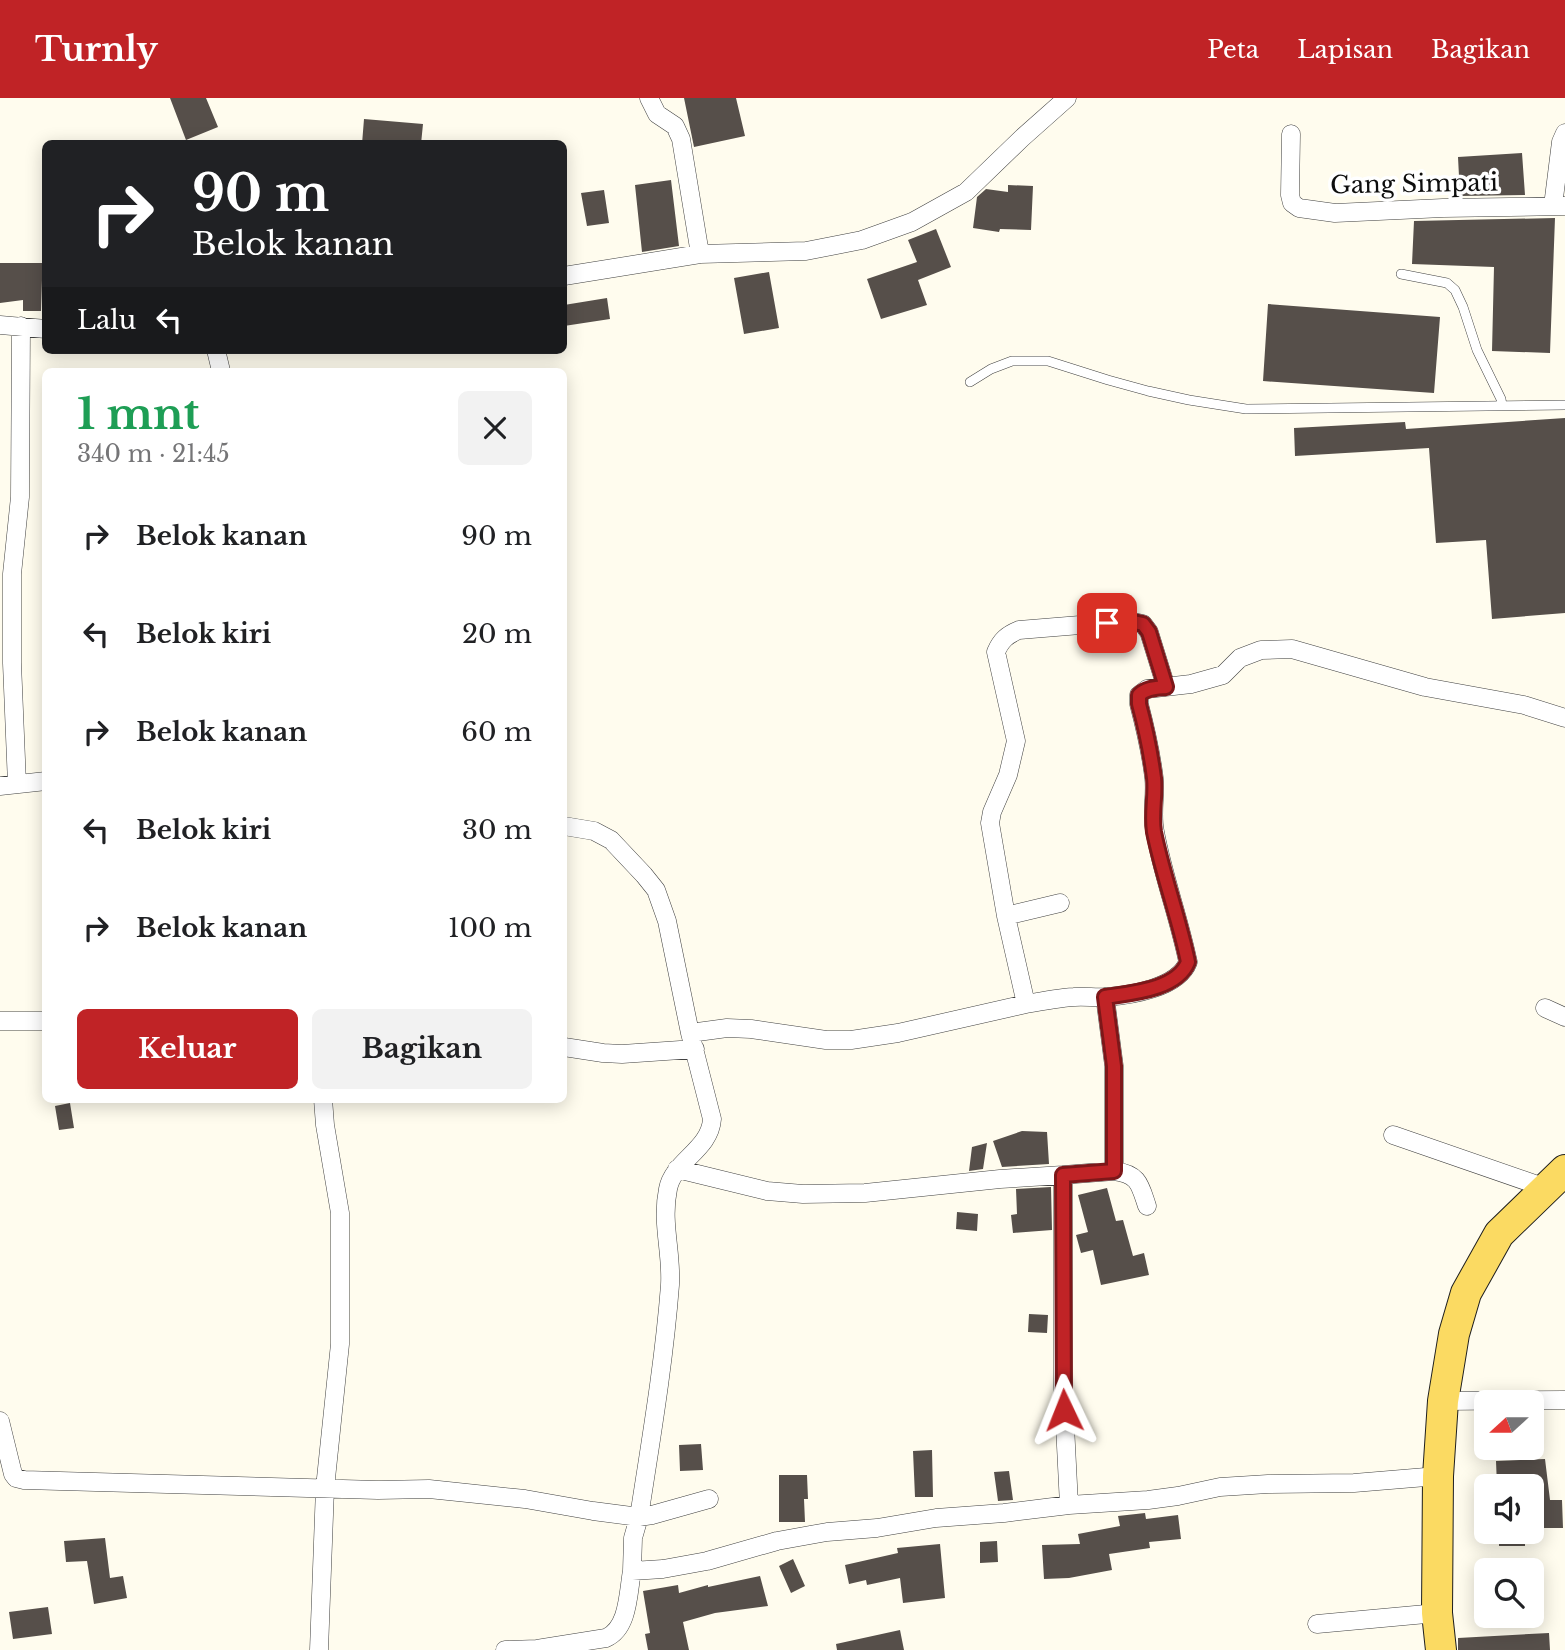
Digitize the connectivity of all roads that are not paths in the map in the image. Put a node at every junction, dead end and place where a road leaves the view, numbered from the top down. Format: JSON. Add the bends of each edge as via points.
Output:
{"nodes":[{"id":1,"x":649,"y":98,"type":"edge"},
{"id":2,"x":1067,"y":98,"type":"edge"},
{"id":3,"x":1565,"y":133,"type":"edge"},
{"id":4,"x":1291,"y":134,"type":"dead end"},
{"id":5,"x":1559,"y":206,"type":"edge"},
{"id":6,"x":700,"y":254,"type":"junction"},
{"id":7,"x":1401,"y":274,"type":"dead end"},
{"id":8,"x":567,"y":276,"type":"edge"},
{"id":9,"x":0,"y":325,"type":"edge"},
{"id":10,"x":21,"y":327,"type":"junction"},
{"id":11,"x":42,"y":328,"type":"edge"},
{"id":12,"x":971,"y":382,"type":"dead end"},
{"id":13,"x":1565,"y":405,"type":"edge"},
{"id":14,"x":1502,"y":406,"type":"junction"},
{"id":15,"x":1166,"y":687,"type":"junction"},
{"id":16,"x":1565,"y":718,"type":"edge"},
{"id":17,"x":42,"y":781,"type":"edge"},
{"id":18,"x":8,"y":785,"type":"edge"},
{"id":19,"x":567,"y":826,"type":"edge"},
{"id":20,"x":1060,"y":902,"type":"dead end"},
{"id":21,"x":1006,"y":916,"type":"junction"},
{"id":22,"x":1105,"y":997,"type":"junction"},
{"id":23,"x":1026,"y":1004,"type":"junction"},
{"id":24,"x":1545,"y":1008,"type":"dead end"},
{"id":25,"x":1565,"y":1017,"type":"edge"},
{"id":26,"x":0,"y":1021,"type":"edge"},
{"id":27,"x":42,"y":1021,"type":"edge"},
{"id":28,"x":693,"y":1041,"type":"junction"},
{"id":29,"x":567,"y":1047,"type":"edge"},
{"id":30,"x":323,"y":1103,"type":"edge"},
{"id":31,"x":1393,"y":1135,"type":"dead end"},
{"id":32,"x":677,"y":1169,"type":"junction"},
{"id":33,"x":1114,"y":1171,"type":"junction"},
{"id":34,"x":1063,"y":1175,"type":"junction"},
{"id":35,"x":1555,"y":1179,"type":"edge"},
{"id":36,"x":1147,"y":1206,"type":"dead end"},
{"id":37,"x":1565,"y":1400,"type":"edge"},
{"id":38,"x":1443,"y":1401,"type":"junction"},
{"id":39,"x":0,"y":1421,"type":"edge"},
{"id":40,"x":1438,"y":1476,"type":"junction"},
{"id":41,"x":325,"y":1488,"type":"junction"},
{"id":42,"x":709,"y":1499,"type":"dead end"},
{"id":43,"x":1069,"y":1505,"type":"junction"},
{"id":44,"x":639,"y":1517,"type":"junction"},
{"id":45,"x":632,"y":1571,"type":"junction"},
{"id":46,"x":1437,"y":1613,"type":"junction"},
{"id":47,"x":1317,"y":1623,"type":"dead end"},
{"id":48,"x":319,"y":1650,"type":"edge"},
{"id":49,"x":505,"y":1650,"type":"edge"},
{"id":50,"x":1441,"y":1650,"type":"edge"}],
"edges":[{"from":1,"to":6,"type":"street","via":[[657,114],[675,126],[681,139]]},
{"from":2,"to":6,"type":"street","via":[[966,192],[912,222],[862,240],[806,251]]},
{"from":3,"to":5,"type":"street"},
{"from":4,"to":5,"type":"street","name":"Gang Simpati","via":[[1290,195],[1298,208],[1335,213]]},
{"from":6,"to":8,"type":"street"},
{"from":7,"to":14,"type":"lane","via":[[1447,283],[1455,290]]},
{"from":9,"to":10,"type":"street"},
{"from":10,"to":11,"type":"street"},
{"from":10,"to":18,"type":"street","via":[[20,497],[12,574]]},
{"from":12,"to":14,"type":"lane","via":[[1012,361],[1048,361],[1148,391],[1246,409]]},
{"from":13,"to":14,"type":"lane"},
{"from":15,"to":16,"type":"street","via":[[1223,674],[1240,658],[1261,650],[1292,649],[1425,687],[1524,705]]},
{"from":15,"to":21,"type":"street","via":[[1143,624],[1129,621],[1019,630],[1000,642],[996,659],[1016,741],[990,823]]},
{"from":15,"to":22,"type":"street","via":[[1142,692],[1139,704],[1154,778],[1154,832],[1188,962],[1165,984]]},
{"from":17,"to":18,"type":"street"},
{"from":19,"to":28,"type":"street","via":[[594,831],[611,841],[656,890]]},
{"from":20,"to":21,"type":"street"},
{"from":21,"to":23,"type":"street"},
{"from":22,"to":23,"type":"street"},
{"from":22,"to":33,"type":"street","via":[[1114,1066]]},
{"from":23,"to":28,"type":"street","via":[[851,1040],[727,1028]]},
{"from":24,"to":25,"type":"street"},
{"from":26,"to":27,"type":"street"},
{"from":28,"to":29,"type":"street","via":[[622,1054]]},
{"from":28,"to":32,"type":"street","via":[[712,1128]]},
{"from":30,"to":41,"type":"street","via":[[340,1213],[341,1344]]},
{"from":31,"to":35,"type":"street"},
{"from":32,"to":34,"type":"street","via":[[767,1191],[803,1194]]},
{"from":32,"to":44,"type":"street","via":[[668,1186],[664,1215],[671,1272],[666,1341]]},
{"from":33,"to":34,"type":"street"},
{"from":33,"to":36,"type":"street","via":[[1135,1178]]},
{"from":34,"to":43,"type":"street","via":[[1063,1386]]},
{"from":35,"to":38,"type":"main road","via":[[1499,1234],[1466,1293]]},
{"from":37,"to":38,"type":"street"},
{"from":38,"to":40,"type":"main road"},
{"from":39,"to":41,"type":"street","via":[[12,1474],[24,1480]]},
{"from":40,"to":43,"type":"street","via":[[1220,1487],[1148,1500]]},
{"from":40,"to":46,"type":"main road"},
{"from":41,"to":44,"type":"street","via":[[429,1489]]},
{"from":41,"to":48,"type":"street"},
{"from":42,"to":44,"type":"street"},
{"from":43,"to":45,"type":"street","via":[[827,1532],[706,1561]]},
{"from":44,"to":45,"type":"street"},
{"from":45,"to":49,"type":"street","via":[[625,1615],[614,1635]]},
{"from":46,"to":47,"type":"street"},
{"from":46,"to":50,"type":"main road"}]}
